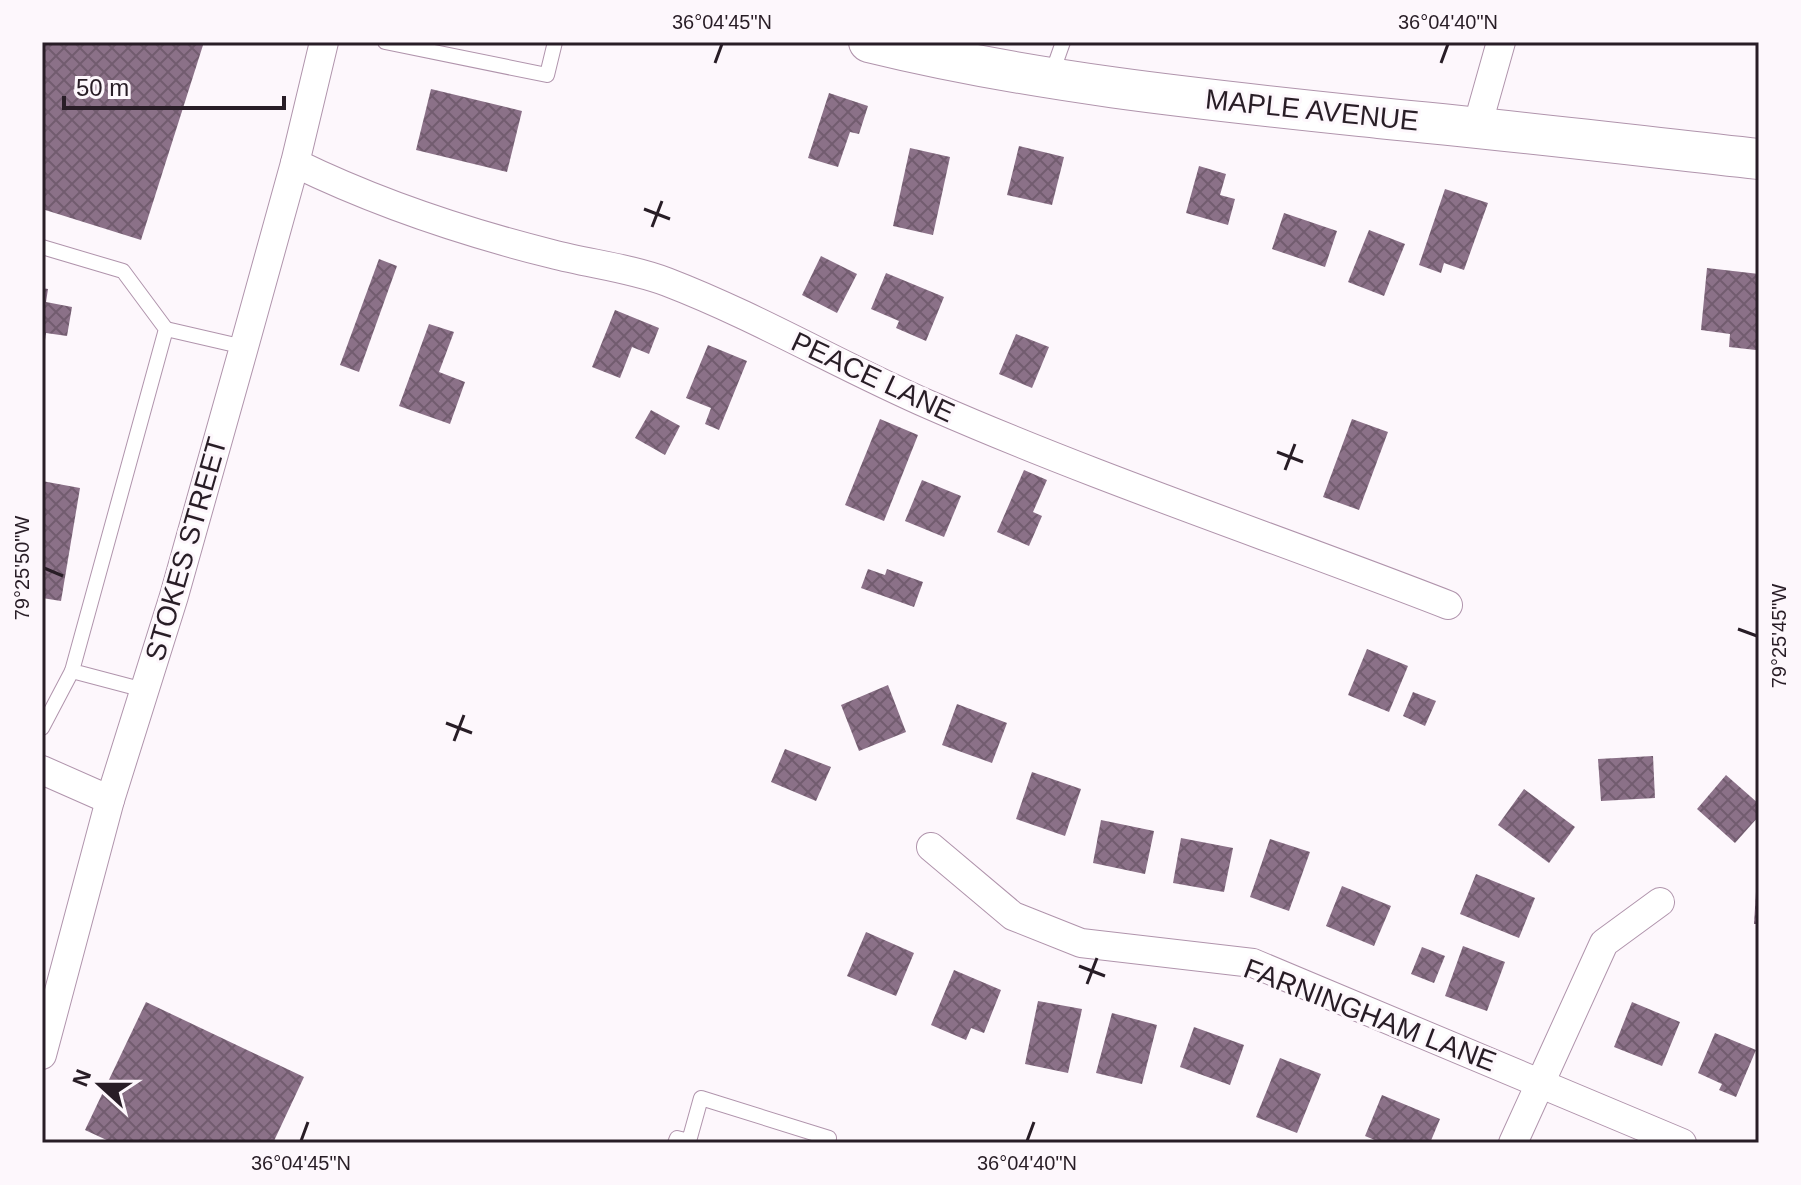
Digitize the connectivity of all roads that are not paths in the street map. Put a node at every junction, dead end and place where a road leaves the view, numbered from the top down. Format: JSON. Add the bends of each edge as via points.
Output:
{"nodes":[{"id":1,"x":324,"y":42,"type":"edge"},
{"id":2,"x":385,"y":42,"type":"edge"},
{"id":3,"x":555,"y":42,"type":"edge"},
{"id":4,"x":869,"y":42,"type":"edge"},
{"id":5,"x":1063,"y":42,"type":"edge"},
{"id":6,"x":1501,"y":42,"type":"edge"},
{"id":7,"x":414,"y":44,"type":"edge"},
{"id":8,"x":1049,"y":80,"type":"junction"},
{"id":9,"x":1477,"y":127,"type":"junction"},
{"id":10,"x":1759,"y":159,"type":"edge"},
{"id":11,"x":295,"y":163,"type":"junction"},
{"id":12,"x":42,"y":247,"type":"edge"},
{"id":13,"x":166,"y":329,"type":"junction"},
{"id":14,"x":244,"y":347,"type":"junction"},
{"id":15,"x":1448,"y":605,"type":"dead end"},
{"id":16,"x":72,"y":671,"type":"junction"},
{"id":17,"x":144,"y":690,"type":"junction"},
{"id":18,"x":42,"y":728,"type":"edge"},
{"id":19,"x":42,"y":770,"type":"edge"},
{"id":20,"x":110,"y":800,"type":"junction"},
{"id":21,"x":931,"y":847,"type":"dead end"},
{"id":22,"x":1660,"y":902,"type":"dead end"},
{"id":23,"x":42,"y":1055,"type":"edge"},
{"id":24,"x":1541,"y":1082,"type":"junction"},
{"id":25,"x":829,"y":1138,"type":"dead end"},
{"id":26,"x":675,"y":1143,"type":"edge"},
{"id":27,"x":1513,"y":1143,"type":"edge"},
{"id":28,"x":1682,"y":1143,"type":"edge"}],
"edges":[{"from":1,"to":11,"type":"street","name":"STOKES STREET"},
{"from":2,"to":7,"type":"lane"},
{"from":3,"to":7,"type":"lane","via":[[547,75]]},
{"from":4,"to":8,"type":"main road","name":"MAPLE AVENUE"},
{"from":5,"to":8,"type":"lane"},
{"from":6,"to":9,"type":"street"},
{"from":8,"to":9,"type":"main road","name":"MAPLE AVENUE"},
{"from":9,"to":10,"type":"main road","name":"MAPLE AVENUE"},
{"from":11,"to":14,"type":"street","name":"STOKES STREET"},
{"from":11,"to":15,"type":"street","name":"PEACE LANE","via":[[419,214],[665,282],[931,406]]},
{"from":12,"to":13,"type":"lane","via":[[123,271]]},
{"from":13,"to":14,"type":"lane"},
{"from":13,"to":16,"type":"lane"},
{"from":14,"to":17,"type":"street","name":"STOKES STREET"},
{"from":16,"to":17,"type":"lane"},
{"from":16,"to":18,"type":"lane"},
{"from":17,"to":20,"type":"street","name":"STOKES STREET"},
{"from":19,"to":20,"type":"street"},
{"from":20,"to":23,"type":"street","name":"STOKES STREET"},
{"from":21,"to":24,"type":"street","name":"FARNINGHAM LANE","via":[[1013,916],[1081,943],[1253,963]]},
{"from":22,"to":24,"type":"street","via":[[1604,943]]},
{"from":24,"to":27,"type":"street"},
{"from":24,"to":28,"type":"street","name":"FARNINGHAM LANE"},
{"from":25,"to":26,"type":"lane","via":[[701,1098],[689,1141],[677,1138]]}]}
